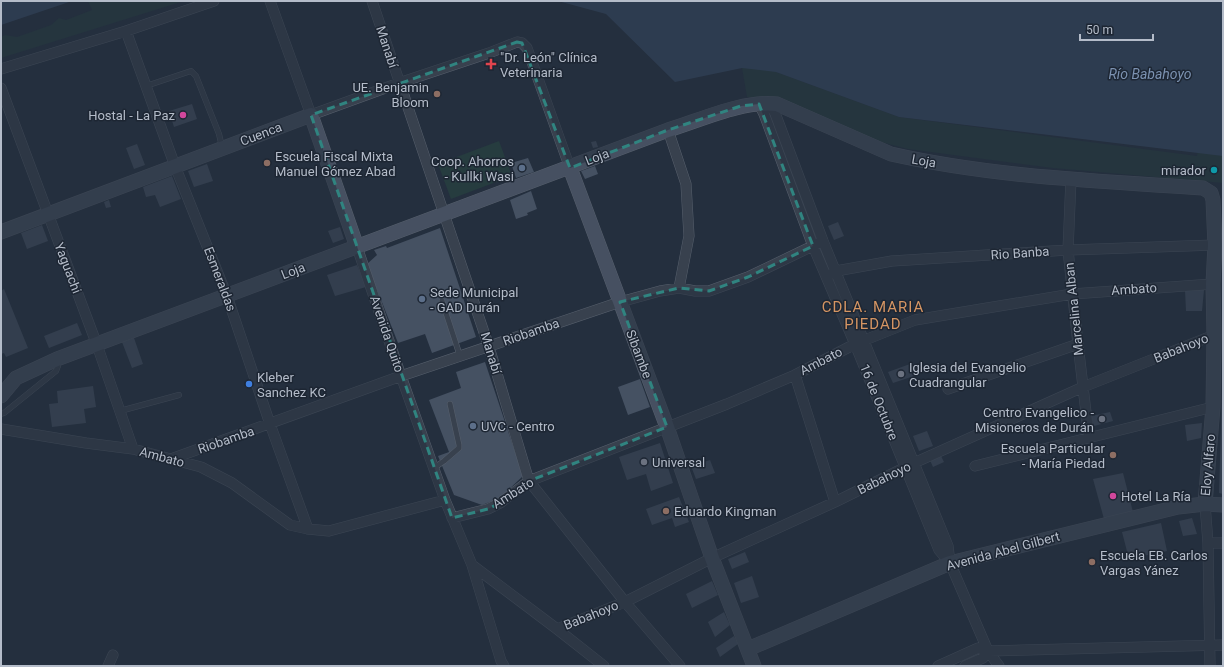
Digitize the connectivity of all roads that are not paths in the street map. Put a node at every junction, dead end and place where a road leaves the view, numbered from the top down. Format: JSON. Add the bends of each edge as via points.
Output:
{"nodes":[{"id":1,"x":214,"y":1,"type":"edge"},
{"id":2,"x":270,"y":1,"type":"edge"},
{"id":3,"x":372,"y":1,"type":"edge"},
{"id":4,"x":126,"y":30,"type":"junction"},
{"id":5,"x":522,"y":43,"type":"joint"},
{"id":6,"x":1,"y":69,"type":"edge"},
{"id":7,"x":399,"y":83,"type":"junction"},
{"id":8,"x":146,"y":86,"type":"junction"},
{"id":9,"x":1,"y":88,"type":"edge"},
{"id":10,"x":764,"y":103,"type":"junction"},
{"id":11,"x":311,"y":115,"type":"junction"},
{"id":12,"x":668,"y":130,"type":"junction"},
{"id":13,"x":223,"y":148,"type":"junction"},
{"id":14,"x":175,"y":166,"type":"junction"},
{"id":15,"x":570,"y":168,"type":"junction"},
{"id":16,"x":1071,"y":179,"type":"junction"},
{"id":17,"x":1211,"y":193,"type":"joint"},
{"id":18,"x":444,"y":214,"type":"junction"},
{"id":19,"x":48,"y":215,"type":"junction"},
{"id":20,"x":1,"y":232,"type":"edge"},
{"id":21,"x":823,"y":241,"type":"junction"},
{"id":22,"x":1215,"y":245,"type":"junction"},
{"id":23,"x":813,"y":246,"type":"junction"},
{"id":24,"x":357,"y":247,"type":"junction"},
{"id":25,"x":1068,"y":250,"type":"junction"},
{"id":26,"x":836,"y":271,"type":"junction"},
{"id":27,"x":826,"y":276,"type":"junction"},
{"id":28,"x":1213,"y":284,"type":"junction"},
{"id":29,"x":679,"y":288,"type":"junction"},
{"id":30,"x":1072,"y":294,"type":"junction"},
{"id":31,"x":227,"y":296,"type":"junction"},
{"id":32,"x":442,"y":301,"type":"dead end"},
{"id":33,"x":620,"y":302,"type":"junction"},
{"id":34,"x":1214,"y":335,"type":"junction"},
{"id":35,"x":860,"y":341,"type":"junction"},
{"id":36,"x":1078,"y":344,"type":"junction"},
{"id":37,"x":97,"y":345,"type":"junction"},
{"id":38,"x":489,"y":347,"type":"junction"},
{"id":39,"x":460,"y":356,"type":"junction"},
{"id":40,"x":57,"y":359,"type":"junction"},
{"id":41,"x":795,"y":375,"type":"junction"},
{"id":42,"x":401,"y":376,"type":"junction"},
{"id":43,"x":16,"y":378,"type":"junction"},
{"id":44,"x":1,"y":382,"type":"edge"},
{"id":45,"x":1083,"y":387,"type":"junction"},
{"id":46,"x":948,"y":389,"type":"dead end"},
{"id":47,"x":1,"y":396,"type":"edge"},
{"id":48,"x":179,"y":396,"type":"dead end"},
{"id":49,"x":450,"y":404,"type":"dead end"},
{"id":50,"x":1213,"y":407,"type":"junction"},
{"id":51,"x":120,"y":411,"type":"junction"},
{"id":52,"x":1,"y":414,"type":"edge"},
{"id":53,"x":270,"y":424,"type":"junction"},
{"id":54,"x":667,"y":427,"type":"junction"},
{"id":55,"x":1,"y":429,"type":"edge"},
{"id":56,"x":1089,"y":438,"type":"junction"},
{"id":57,"x":133,"y":449,"type":"junction"},
{"id":58,"x":171,"y":459,"type":"junction"},
{"id":59,"x":910,"y":465,"type":"junction"},
{"id":60,"x":975,"y":466,"type":"dead end"},
{"id":61,"x":434,"y":468,"type":"junction"},
{"id":62,"x":529,"y":481,"type":"junction"},
{"id":63,"x":445,"y":500,"type":"junction"},
{"id":64,"x":835,"y":502,"type":"junction"},
{"id":65,"x":1205,"y":504,"type":"junction"},
{"id":66,"x":1223,"y":505,"type":"edge"},
{"id":67,"x":452,"y":518,"type":"junction"},
{"id":68,"x":308,"y":529,"type":"junction"},
{"id":69,"x":1208,"y":543,"type":"junction"},
{"id":70,"x":1223,"y":543,"type":"edge"},
{"id":71,"x":712,"y":558,"type":"junction"},
{"id":72,"x":950,"y":563,"type":"junction"},
{"id":73,"x":472,"y":565,"type":"junction"},
{"id":74,"x":625,"y":602,"type":"junction"},
{"id":75,"x":557,"y":629,"type":"junction"},
{"id":76,"x":1210,"y":645,"type":"junction"},
{"id":77,"x":1223,"y":645,"type":"edge"},
{"id":78,"x":748,"y":649,"type":"junction"},
{"id":79,"x":988,"y":651,"type":"junction"},
{"id":80,"x":113,"y":655,"type":"dead end"},
{"id":81,"x":108,"y":666,"type":"edge"},
{"id":82,"x":504,"y":666,"type":"edge"},
{"id":83,"x":604,"y":666,"type":"edge"},
{"id":84,"x":680,"y":666,"type":"edge"},
{"id":85,"x":754,"y":666,"type":"edge"},
{"id":86,"x":938,"y":666,"type":"edge"},
{"id":87,"x":965,"y":666,"type":"edge"},
{"id":88,"x":999,"y":666,"type":"edge"},
{"id":89,"x":1210,"y":666,"type":"edge"}],
"edges":[{"from":1,"to":4,"type":"street"},
{"from":2,"to":11,"type":"street","name":"Avenida Quito"},
{"from":3,"to":7,"type":"street","name":"Manabí"},
{"from":4,"to":6,"type":"street"},
{"from":4,"to":8,"type":"street","name":"Esmeraldas"},
{"from":5,"to":7,"type":"street","name":"Cuenca","via":[[517,42]]},
{"from":5,"to":15,"type":"street","name":"Sibambe","via":[[527,48]]},
{"from":7,"to":11,"type":"street","name":"Cuenca"},
{"from":7,"to":18,"type":"street","name":"Manabí"},
{"from":8,"to":13,"type":"lane","via":[[191,71],[202,90]]},
{"from":8,"to":14,"type":"street","name":"Esmeraldas"},
{"from":9,"to":19,"type":"street","name":"Yaguachi"},
{"from":10,"to":12,"type":"street","name":"Loja","via":[[741,106]]},
{"from":10,"to":16,"type":"street","name":"Loja","via":[[777,104],[891,154],[958,167]]},
{"from":10,"to":21,"type":"street","name":"16 de Octubre","via":[[775,113]]},
{"from":10,"to":23,"type":"street","name":"16 de Octubre","via":[[764,114]]},
{"from":11,"to":13,"type":"street","name":"Cuenca"},
{"from":11,"to":24,"type":"street","name":"Avenida Quito"},
{"from":12,"to":15,"type":"street","name":"Loja"},
{"from":12,"to":29,"type":"street","via":[[686,184],[689,236]]},
{"from":13,"to":14,"type":"street","name":"Cuenca"},
{"from":14,"to":19,"type":"street","name":"Cuenca"},
{"from":14,"to":31,"type":"street","name":"Esmeraldas"},
{"from":15,"to":18,"type":"street","name":"Loja"},
{"from":15,"to":33,"type":"street","name":"Sibambe"},
{"from":16,"to":17,"type":"street","name":"Loja","via":[[1203,188]]},
{"from":16,"to":25,"type":"street","name":"Marcelina Alban"},
{"from":17,"to":22,"type":"street","name":"Eloy Alfaro","via":[[1214,200]]},
{"from":18,"to":24,"type":"street","name":"Loja"},
{"from":18,"to":38,"type":"street","name":"Manabí"},
{"from":19,"to":20,"type":"street","name":"Cuenca"},
{"from":19,"to":37,"type":"street","name":"Yaguachi"},
{"from":21,"to":23,"type":"street","name":"Riobamba"},
{"from":21,"to":26,"type":"street","name":"16 de Octubre"},
{"from":22,"to":25,"type":"street","name":"Rio Banba"},
{"from":22,"to":28,"type":"street","name":"Eloy Alfaro"},
{"from":23,"to":27,"type":"street","name":"16 de Octubre"},
{"from":23,"to":29,"type":"street","name":"Riobamba","via":[[748,277],[710,291]]},
{"from":24,"to":31,"type":"street","name":"Loja"},
{"from":24,"to":42,"type":"street","name":"Avenida Quito"},
{"from":25,"to":26,"type":"street","name":"Rio Banba","via":[[892,261]]},
{"from":25,"to":30,"type":"street","name":"Marcelina Alban"},
{"from":26,"to":27,"type":"street","name":"Rio Banba"},
{"from":26,"to":35,"type":"street","name":"16 de Octubre"},
{"from":27,"to":35,"type":"street","name":"16 de Octubre"},
{"from":28,"to":30,"type":"street","name":"Ambato"},
{"from":28,"to":34,"type":"street","name":"Eloy Alfaro"},
{"from":29,"to":33,"type":"street","name":"Riobamba"},
{"from":30,"to":35,"type":"street","name":"Ambato","via":[[915,320]]},
{"from":30,"to":36,"type":"street","name":"Marcelina Alban"},
{"from":31,"to":37,"type":"street","name":"Loja"},
{"from":31,"to":53,"type":"street","name":"Esmeraldas"},
{"from":32,"to":39,"type":"lane"},
{"from":33,"to":38,"type":"street","name":"Riobamba"},
{"from":33,"to":54,"type":"street","name":"Sibambe"},
{"from":34,"to":45,"type":"street","name":"Babahoyo"},
{"from":34,"to":50,"type":"street","name":"Eloy Alfaro"},
{"from":35,"to":41,"type":"street","name":"Ambato"},
{"from":35,"to":59,"type":"street","name":"16 de Octubre"},
{"from":36,"to":45,"type":"street","name":"Marcelina Alban"},
{"from":36,"to":46,"type":"street"},
{"from":37,"to":40,"type":"street","name":"Loja"},
{"from":37,"to":51,"type":"street","name":"Yaguachi"},
{"from":38,"to":39,"type":"street","name":"Riobamba"},
{"from":38,"to":62,"type":"street","name":"Manabí"},
{"from":39,"to":42,"type":"street","name":"Riobamba"},
{"from":40,"to":43,"type":"street","name":"Loja"},
{"from":40,"to":52,"type":"lane","via":[[56,372]]},
{"from":41,"to":54,"type":"street","name":"Ambato"},
{"from":41,"to":64,"type":"street"},
{"from":42,"to":53,"type":"street","name":"Riobamba"},
{"from":42,"to":61,"type":"street","name":"Avenida Quito"},
{"from":43,"to":44,"type":"street","name":"Loja"},
{"from":43,"to":47,"type":"street"},
{"from":45,"to":56,"type":"street","name":"Marcelina Alban"},
{"from":45,"to":59,"type":"street","name":"Babahoyo"},
{"from":48,"to":51,"type":"lane"},
{"from":49,"to":61,"type":"lane","via":[[459,448]]},
{"from":50,"to":56,"type":"street"},
{"from":50,"to":65,"type":"street","name":"Eloy Alfaro"},
{"from":51,"to":57,"type":"street","name":"Yaguachi"},
{"from":53,"to":58,"type":"street","name":"Riobamba"},
{"from":53,"to":68,"type":"street","name":"Esmeraldas"},
{"from":54,"to":62,"type":"street","name":"Ambato"},
{"from":54,"to":71,"type":"street","name":"Sibambe"},
{"from":55,"to":57,"type":"street","name":"Ambato"},
{"from":56,"to":60,"type":"street"},
{"from":57,"to":58,"type":"street","name":"Ambato"},
{"from":58,"to":68,"type":"street","name":"Ambato","via":[[201,467],[232,483],[290,525]]},
{"from":59,"to":64,"type":"street","name":"Babahoyo"},
{"from":59,"to":72,"type":"street","name":"16 de Octubre","via":[[948,546]]},
{"from":61,"to":63,"type":"street","name":"Avenida Quito"},
{"from":62,"to":67,"type":"street","name":"Ambato","via":[[488,509]]},
{"from":62,"to":74,"type":"street","name":"Manabí"},
{"from":63,"to":67,"type":"street","name":"Avenida Quito"},
{"from":63,"to":68,"type":"street","name":"Ambato","via":[[329,531]]},
{"from":64,"to":71,"type":"street","name":"Babahoyo"},
{"from":65,"to":66,"type":"street","name":"Avenida Abel Gilbert"},
{"from":65,"to":69,"type":"street","name":"Eloy Alfaro"},
{"from":65,"to":72,"type":"street","name":"Avenida Abel Gilbert","via":[[1178,507]]},
{"from":67,"to":73,"type":"street","name":"Avenida Quito"},
{"from":69,"to":70,"type":"street"},
{"from":69,"to":76,"type":"street","name":"Eloy Alfaro"},
{"from":71,"to":74,"type":"street","name":"Babahoyo"},
{"from":71,"to":78,"type":"street","name":"Sibambe"},
{"from":72,"to":78,"type":"street","name":"Avenida Abel Gilbert"},
{"from":72,"to":79,"type":"street","name":"16 de Octubre"},
{"from":73,"to":75,"type":"street"},
{"from":73,"to":82,"type":"street","name":"Avenida Quito"},
{"from":74,"to":75,"type":"street","name":"Babahoyo"},
{"from":74,"to":84,"type":"street","name":"Manabí"},
{"from":75,"to":83,"type":"street"},
{"from":76,"to":77,"type":"street"},
{"from":76,"to":79,"type":"street"},
{"from":76,"to":89,"type":"street","name":"Eloy Alfaro"},
{"from":78,"to":85,"type":"street","name":"Sibambe"},
{"from":79,"to":86,"type":"street","via":[[978,648]]},
{"from":79,"to":87,"type":"street","via":[[983,658]]},
{"from":79,"to":88,"type":"street","name":"16 de Octubre"},
{"from":80,"to":81,"type":"street"}]}
